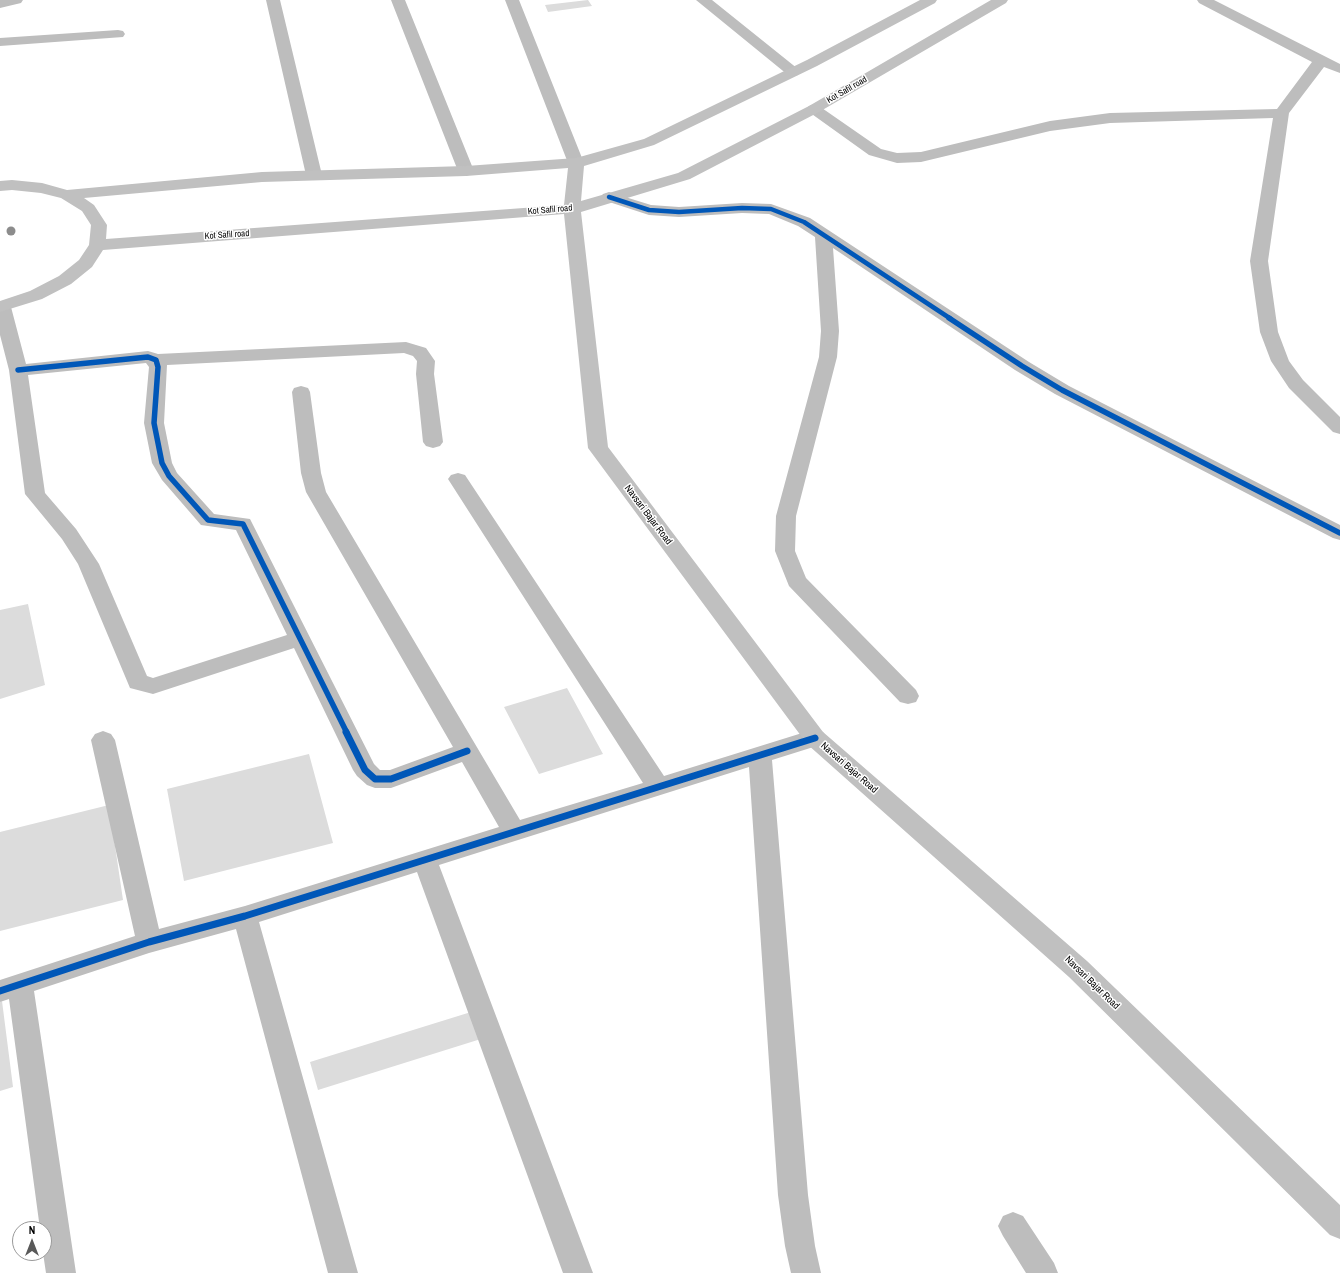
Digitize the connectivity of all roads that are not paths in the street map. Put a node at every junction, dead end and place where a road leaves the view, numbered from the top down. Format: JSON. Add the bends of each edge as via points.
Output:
{"nodes":[{"id":1,"x":16,"y":0,"type":"edge"},
{"id":2,"x":273,"y":0,"type":"edge"},
{"id":3,"x":398,"y":0,"type":"edge"},
{"id":4,"x":512,"y":0,"type":"edge"},
{"id":5,"x":703,"y":0,"type":"edge"},
{"id":6,"x":930,"y":0,"type":"edge"},
{"id":7,"x":1001,"y":0,"type":"edge"},
{"id":8,"x":1204,"y":0,"type":"edge"},
{"id":9,"x":0,"y":4,"type":"edge"},
{"id":10,"x":118,"y":34,"type":"dead end"},
{"id":11,"x":0,"y":42,"type":"edge"},
{"id":12,"x":1321,"y":61,"type":"junction"},
{"id":13,"x":1339,"y":67,"type":"edge"},
{"id":14,"x":793,"y":72,"type":"junction"},
{"id":15,"x":814,"y":109,"type":"junction"},
{"id":16,"x":1281,"y":114,"type":"junction"},
{"id":17,"x":576,"y":163,"type":"junction"},
{"id":18,"x":466,"y":171,"type":"junction"},
{"id":19,"x":314,"y":175,"type":"junction"},
{"id":20,"x":4,"y":185,"type":"edge"},
{"id":21,"x":67,"y":195,"type":"junction"},
{"id":22,"x":609,"y":197,"type":"junction"},
{"id":23,"x":572,"y":210,"type":"junction"},
{"id":24,"x":823,"y":234,"type":"junction"},
{"id":25,"x":97,"y":245,"type":"junction"},
{"id":26,"x":1,"y":307,"type":"edge"},
{"id":27,"x":156,"y":360,"type":"junction"},
{"id":28,"x":18,"y":370,"type":"junction"},
{"id":29,"x":301,"y":392,"type":"dead end"},
{"id":30,"x":1340,"y":428,"type":"edge"},
{"id":31,"x":433,"y":442,"type":"dead end"},
{"id":32,"x":458,"y":479,"type":"dead end"},
{"id":33,"x":1340,"y":533,"type":"edge"},
{"id":34,"x":298,"y":639,"type":"junction"},
{"id":35,"x":908,"y":696,"type":"dead end"},
{"id":36,"x":815,"y":738,"type":"junction"},
{"id":37,"x":103,"y":740,"type":"dead end"},
{"id":38,"x":468,"y":751,"type":"junction"},
{"id":39,"x":760,"y":755,"type":"junction"},
{"id":40,"x":658,"y":787,"type":"junction"},
{"id":41,"x":514,"y":831,"type":"junction"},
{"id":42,"x":425,"y":860,"type":"junction"},
{"id":43,"x":245,"y":916,"type":"junction"},
{"id":44,"x":149,"y":942,"type":"junction"},
{"id":45,"x":10,"y":988,"type":"edge"},
{"id":46,"x":1340,"y":1225,"type":"edge"},
{"id":47,"x":1013,"y":1226,"type":"dead end"},
{"id":48,"x":61,"y":1273,"type":"edge"},
{"id":49,"x":343,"y":1273,"type":"edge"},
{"id":50,"x":578,"y":1273,"type":"edge"},
{"id":51,"x":806,"y":1273,"type":"edge"},
{"id":52,"x":1043,"y":1273,"type":"edge"}],
"edges":[{"from":1,"to":9,"type":"street"},
{"from":2,"to":19,"type":"street"},
{"from":3,"to":18,"type":"street"},
{"from":4,"to":17,"type":"street"},
{"from":5,"to":14,"type":"street"},
{"from":6,"to":14,"type":"main road"},
{"from":7,"to":15,"type":"main road","name":"Kot Safil road"},
{"from":8,"to":12,"type":"street"},
{"from":10,"to":11,"type":"street"},
{"from":12,"to":13,"type":"street"},
{"from":12,"to":16,"type":"street"},
{"from":14,"to":17,"type":"main road","via":[[649,142]]},
{"from":15,"to":16,"type":"street","via":[[875,152],[897,158],[921,157],[1050,126],[1110,118]]},
{"from":15,"to":22,"type":"main road","name":"Kot Safil road","via":[[684,176]]},
{"from":16,"to":30,"type":"street","via":[[1259,261],[1269,332],[1280,362],[1296,384]]},
{"from":17,"to":18,"type":"main road"},
{"from":17,"to":23,"type":"main road","name":"Navsari Bajar Road"},
{"from":18,"to":19,"type":"main road"},
{"from":19,"to":21,"type":"main road","via":[[192,182]]},
{"from":20,"to":21,"type":"main road","via":[[42,188]]},
{"from":21,"to":25,"type":"main road","via":[[88,208],[99,225]]},
{"from":22,"to":23,"type":"main road","name":"Kot Safil road"},
{"from":22,"to":24,"type":"street","via":[[649,210],[771,210],[804,222]]},
{"from":23,"to":25,"type":"main road","name":"Kot Safil road"},
{"from":23,"to":36,"type":"main road","name":"Navsari Bajar Road","via":[[598,448]]},
{"from":24,"to":33,"type":"street","via":[[1062,390]]},
{"from":24,"to":35,"type":"street","via":[[830,331],[828,357],[786,516],[785,552],[797,581]]},
{"from":25,"to":26,"type":"main road","via":[[86,263],[65,280],[36,296]]},
{"from":26,"to":28,"type":"street"},
{"from":27,"to":28,"type":"street","via":[[148,357]]},
{"from":27,"to":31,"type":"street","via":[[406,347],[420,352],[426,361],[425,374]]},
{"from":27,"to":34,"type":"street","via":[[158,367],[154,423],[158,445],[169,476],[208,520],[243,524]]},
{"from":28,"to":34,"type":"street","via":[[35,494],[69,534],[88,564],[138,682],[153,686]]},
{"from":29,"to":38,"type":"street","via":[[311,473],[316,492]]},
{"from":32,"to":40,"type":"street"},
{"from":34,"to":38,"type":"street","via":[[365,770],[375,779],[391,779]]},
{"from":36,"to":39,"type":"street"},
{"from":36,"to":46,"type":"main road","name":"Navsari Bajar Road","via":[[1078,969]]},
{"from":37,"to":44,"type":"street"},
{"from":38,"to":41,"type":"street"},
{"from":39,"to":40,"type":"street"},
{"from":39,"to":51,"type":"street","via":[[793,1195]]},
{"from":40,"to":41,"type":"street"},
{"from":41,"to":42,"type":"street"},
{"from":42,"to":43,"type":"street"},
{"from":42,"to":50,"type":"street"},
{"from":43,"to":44,"type":"street"},
{"from":43,"to":49,"type":"street"},
{"from":44,"to":45,"type":"street"},
{"from":45,"to":48,"type":"street"},
{"from":47,"to":52,"type":"street"}]}
